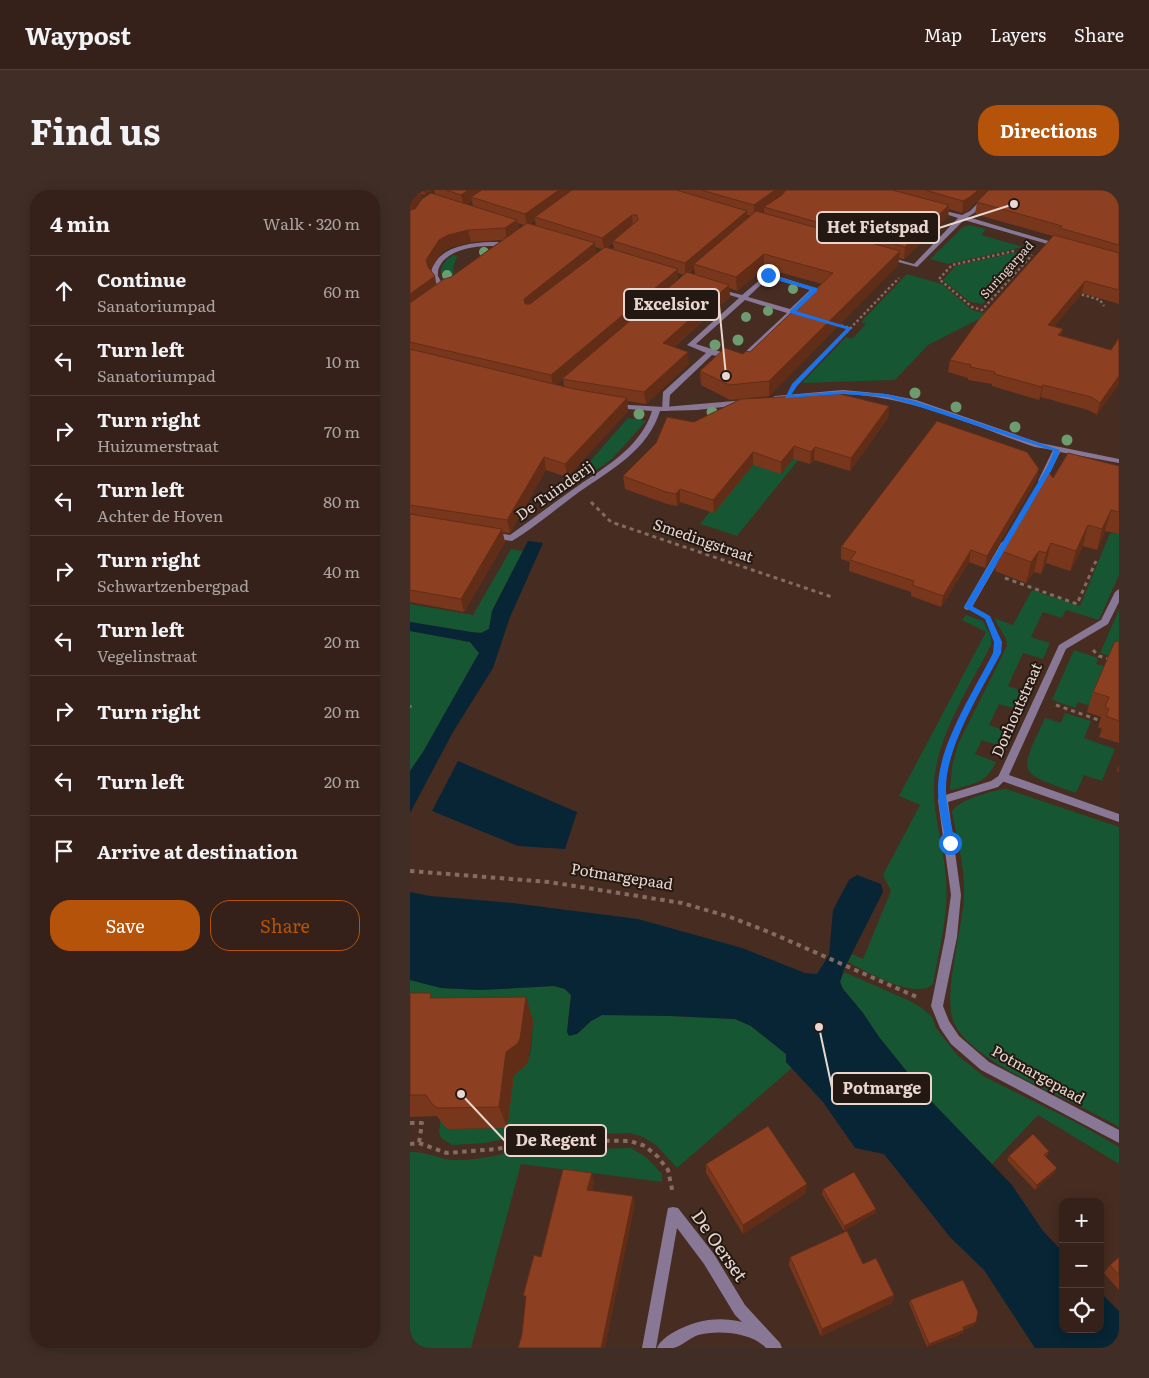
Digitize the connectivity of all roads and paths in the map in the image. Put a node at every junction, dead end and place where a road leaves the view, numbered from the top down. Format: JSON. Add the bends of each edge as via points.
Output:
{"nodes":[{"id":1,"x":994,"y":190,"type":"edge"},
{"id":2,"x":928,"y":207,"type":"edge"},
{"id":3,"x":962,"y":218,"type":"junction"},
{"id":4,"x":1043,"y":243,"type":"junction"},
{"id":5,"x":1063,"y":246,"type":"edge"},
{"id":6,"x":496,"y":254,"type":"edge"},
{"id":7,"x":878,"y":256,"type":"edge"},
{"id":8,"x":915,"y":266,"type":"junction"},
{"id":9,"x":706,"y":286,"type":"edge"},
{"id":10,"x":1076,"y":292,"type":"edge"},
{"id":11,"x":436,"y":295,"type":"edge"},
{"id":12,"x":743,"y":298,"type":"junction"},
{"id":13,"x":1104,"y":306,"type":"dead end"},
{"id":14,"x":792,"y":312,"type":"junction"},
{"id":15,"x":832,"y":323,"type":"edge"},
{"id":16,"x":850,"y":328,"type":"junction"},
{"id":17,"x":712,"y":352,"type":"junction"},
{"id":18,"x":787,"y":397,"type":"junction"},
{"id":19,"x":770,"y":399,"type":"edge"},
{"id":20,"x":753,"y":401,"type":"edge"},
{"id":21,"x":612,"y":405,"type":"edge"},
{"id":22,"x":661,"y":409,"type":"junction"},
{"id":23,"x":1057,"y":450,"type":"junction"},
{"id":24,"x":1119,"y":461,"type":"edge"},
{"id":25,"x":578,"y":489,"type":"junction"},
{"id":26,"x":1036,"y":491,"type":"edge"},
{"id":27,"x":1012,"y":532,"type":"edge"},
{"id":28,"x":484,"y":533,"type":"edge"},
{"id":29,"x":1096,"y":561,"type":"dead end"},
{"id":30,"x":1015,"y":582,"type":"dead end"},
{"id":31,"x":1119,"y":592,"type":"edge"},
{"id":32,"x":832,"y":598,"type":"dead end"},
{"id":33,"x":968,"y":607,"type":"joint"},
{"id":34,"x":1078,"y":638,"type":"junction"},
{"id":35,"x":1119,"y":662,"type":"edge"},
{"id":36,"x":1038,"y":699,"type":"junction"},
{"id":37,"x":1105,"y":722,"type":"dead end"},
{"id":38,"x":1003,"y":777,"type":"junction"},
{"id":39,"x":943,"y":800,"type":"junction"},
{"id":40,"x":1119,"y":818,"type":"edge"},
{"id":41,"x":410,"y":871,"type":"edge"},
{"id":42,"x":937,"y":1006,"type":"junction"},
{"id":43,"x":410,"y":1123,"type":"edge"},
{"id":44,"x":1119,"y":1137,"type":"edge"},
{"id":45,"x":419,"y":1143,"type":"junction"},
{"id":46,"x":410,"y":1144,"type":"edge"},
{"id":47,"x":673,"y":1213,"type":"junction"},
{"id":48,"x":763,"y":1336,"type":"junction"},
{"id":49,"x":649,"y":1348,"type":"edge"},
{"id":50,"x":664,"y":1348,"type":"edge"},
{"id":51,"x":775,"y":1348,"type":"edge"}],
"edges":[{"from":1,"to":3,"type":"street"},
{"from":2,"to":3,"type":"street"},
{"from":3,"to":4,"type":"street"},
{"from":3,"to":8,"type":"street"},
{"from":4,"to":4,"type":"path","name":"Suringarpad","via":[[982,310],[972,307],[939,279],[952,265]]},
{"from":4,"to":5,"type":"street"},
{"from":6,"to":11,"type":"street","via":[[511,242],[472,245],[442,258],[434,271],[435,277],[448,288]]},
{"from":7,"to":8,"type":"street"},
{"from":8,"to":16,"type":"path","via":[[904,273]]},
{"from":9,"to":12,"type":"street"},
{"from":10,"to":13,"type":"path","via":[[1100,300]]},
{"from":12,"to":14,"type":"street"},
{"from":12,"to":14,"type":"street","via":[[768,275],[815,289]]},
{"from":12,"to":17,"type":"street","via":[[691,345]]},
{"from":14,"to":17,"type":"street","via":[[741,362]]},
{"from":15,"to":16,"type":"path"},
{"from":16,"to":18,"type":"path","via":[[794,385]]},
{"from":17,"to":22,"type":"street","name":"De Tuinderij","via":[[666,394]]},
{"from":18,"to":19,"type":"street"},
{"from":18,"to":23,"type":"street","via":[[843,392],[886,396]]},
{"from":20,"to":22,"type":"street"},
{"from":21,"to":22,"type":"street"},
{"from":22,"to":25,"type":"street","name":"De Tuinderij","via":[[630,451],[610,469]]},
{"from":23,"to":24,"type":"street"},
{"from":23,"to":26,"type":"street"},
{"from":25,"to":28,"type":"street","name":"De Tuinderij","via":[[512,538]]},
{"from":25,"to":32,"type":"path","name":"Smedingstraat","via":[[611,522]]},
{"from":27,"to":33,"type":"street"},
{"from":29,"to":30,"type":"path","via":[[1077,604]]},
{"from":31,"to":34,"type":"street","name":"Dorhoutstraat","via":[[1105,622]]},
{"from":33,"to":39,"type":"path","via":[[988,618],[998,642],[997,653],[948,749],[943,768]]},
{"from":34,"to":35,"type":"path","via":[[1099,656]]},
{"from":34,"to":36,"type":"street","name":"Dorhoutstraat","via":[[1062,646]]},
{"from":36,"to":37,"type":"path"},
{"from":36,"to":38,"type":"street","name":"Dorhoutstraat"},
{"from":38,"to":39,"type":"street","via":[[994,784]]},
{"from":38,"to":40,"type":"street","name":"Dorhoutstraat"},
{"from":39,"to":42,"type":"street","via":[[956,894]]},
{"from":41,"to":42,"type":"path","name":"Potmargepaad","via":[[549,882],[682,903],[730,917]]},
{"from":42,"to":44,"type":"street","name":"Potmargepaad","via":[[955,1040],[985,1066]]},
{"from":43,"to":45,"type":"path","via":[[422,1123]]},
{"from":45,"to":46,"type":"path"},
{"from":45,"to":47,"type":"path","via":[[447,1153],[497,1149],[539,1140],[630,1141],[645,1146],[668,1170],[673,1191]]},
{"from":47,"to":48,"type":"street","name":"De Oerset","via":[[709,1258],[740,1310]]},
{"from":47,"to":49,"type":"street","name":"De Oerset"},
{"from":48,"to":50,"type":"street","name":"De Oerset","via":[[728,1326],[710,1326],[688,1331]]},
{"from":48,"to":51,"type":"street","name":"De Oerset"}]}
